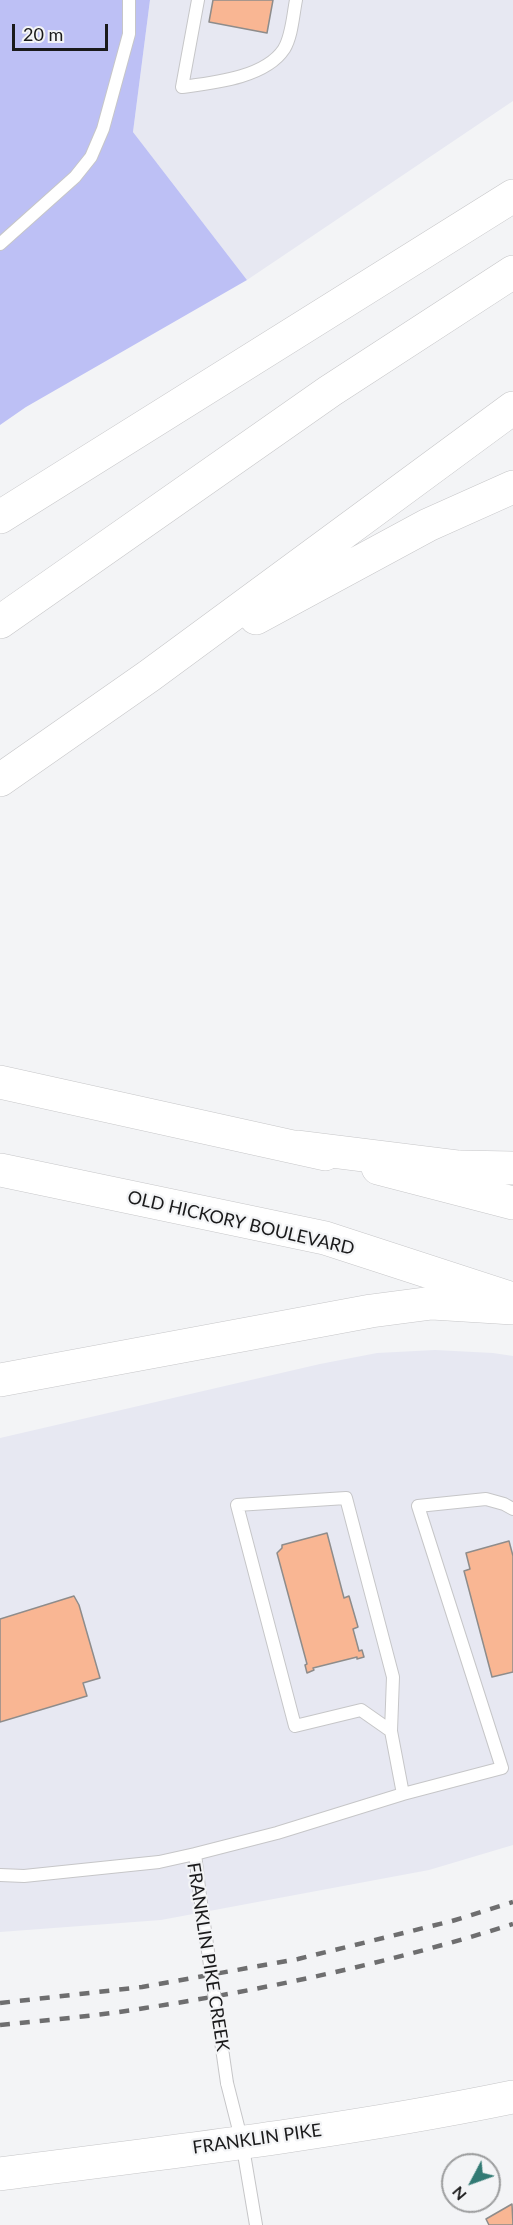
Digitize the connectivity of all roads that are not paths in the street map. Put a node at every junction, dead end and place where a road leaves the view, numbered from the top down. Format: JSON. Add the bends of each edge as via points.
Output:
{"nodes":[{"id":1,"x":129,"y":0,"type":"edge"},
{"id":2,"x":198,"y":0,"type":"edge"},
{"id":3,"x":296,"y":0,"type":"edge"},
{"id":4,"x":513,"y":196,"type":"edge"},
{"id":5,"x":0,"y":243,"type":"edge"},
{"id":6,"x":513,"y":272,"type":"edge"},
{"id":7,"x":513,"y":408,"type":"edge"},
{"id":8,"x":513,"y":487,"type":"edge"},
{"id":9,"x":0,"y":517,"type":"edge"},
{"id":10,"x":0,"y":622,"type":"edge"},
{"id":11,"x":149,"y":676,"type":"junction"},
{"id":12,"x":0,"y":780,"type":"edge"},
{"id":13,"x":0,"y":1082,"type":"edge"},
{"id":14,"x":298,"y":1147,"type":"junction"},
{"id":15,"x":513,"y":1168,"type":"edge"},
{"id":16,"x":0,"y":1170,"type":"edge"},
{"id":17,"x":513,"y":1203,"type":"edge"},
{"id":18,"x":513,"y":1299,"type":"edge"},
{"id":19,"x":513,"y":1308,"type":"edge"},
{"id":20,"x":0,"y":1380,"type":"edge"},
{"id":21,"x":513,"y":1509,"type":"edge"},
{"id":22,"x":391,"y":1731,"type":"junction"},
{"id":23,"x":508,"y":1767,"type":"edge"},
{"id":24,"x":403,"y":1794,"type":"junction"},
{"id":25,"x":195,"y":1854,"type":"junction"},
{"id":26,"x":0,"y":1875,"type":"edge"},
{"id":27,"x":513,"y":2097,"type":"edge"},
{"id":28,"x":242,"y":2142,"type":"junction"},
{"id":29,"x":0,"y":2174,"type":"edge"},
{"id":30,"x":256,"y":2225,"type":"edge"}],
"edges":[{"from":1,"to":5,"type":"lane","via":[[129,34],[103,129],[91,157],[75,177]]},
{"from":2,"to":3,"type":"lane","via":[[182,87],[219,83],[270,63],[284,50]]},
{"from":4,"to":9,"type":"main road"},
{"from":6,"to":10,"type":"main road","via":[[330,391]]},
{"from":7,"to":11,"type":"main road"},
{"from":8,"to":11,"type":"main road","via":[[428,525]]},
{"from":11,"to":12,"type":"main road"},
{"from":13,"to":14,"type":"main road"},
{"from":14,"to":15,"type":"main road","via":[[459,1167]]},
{"from":14,"to":17,"type":"main road"},
{"from":16,"to":18,"type":"main road","name":"OLD HICKORY BOULEVARD","via":[[325,1238]]},
{"from":19,"to":20,"type":"main road","via":[[432,1303],[371,1311]]},
{"from":21,"to":23,"type":"lane","via":[[486,1499],[418,1506]]},
{"from":22,"to":22,"type":"lane","via":[[393,1677],[346,1498],[237,1505],[295,1726],[361,1710]]},
{"from":22,"to":24,"type":"lane"},
{"from":23,"to":24,"type":"lane"},
{"from":24,"to":25,"type":"lane"},
{"from":25,"to":26,"type":"lane","name":"FRANKLIN PIKE CREEK","via":[[159,1862]]},
{"from":25,"to":28,"type":"lane","name":"FRANKLIN PIKE CREEK","bridge":true,"via":[[226,2083]]},
{"from":27,"to":28,"type":"main road","name":"FRANKLIN PIKE"},
{"from":28,"to":29,"type":"main road","name":"FRANKLIN PIKE"},
{"from":28,"to":30,"type":"lane","name":"FRANKLIN PIKE CREEK"}]}
